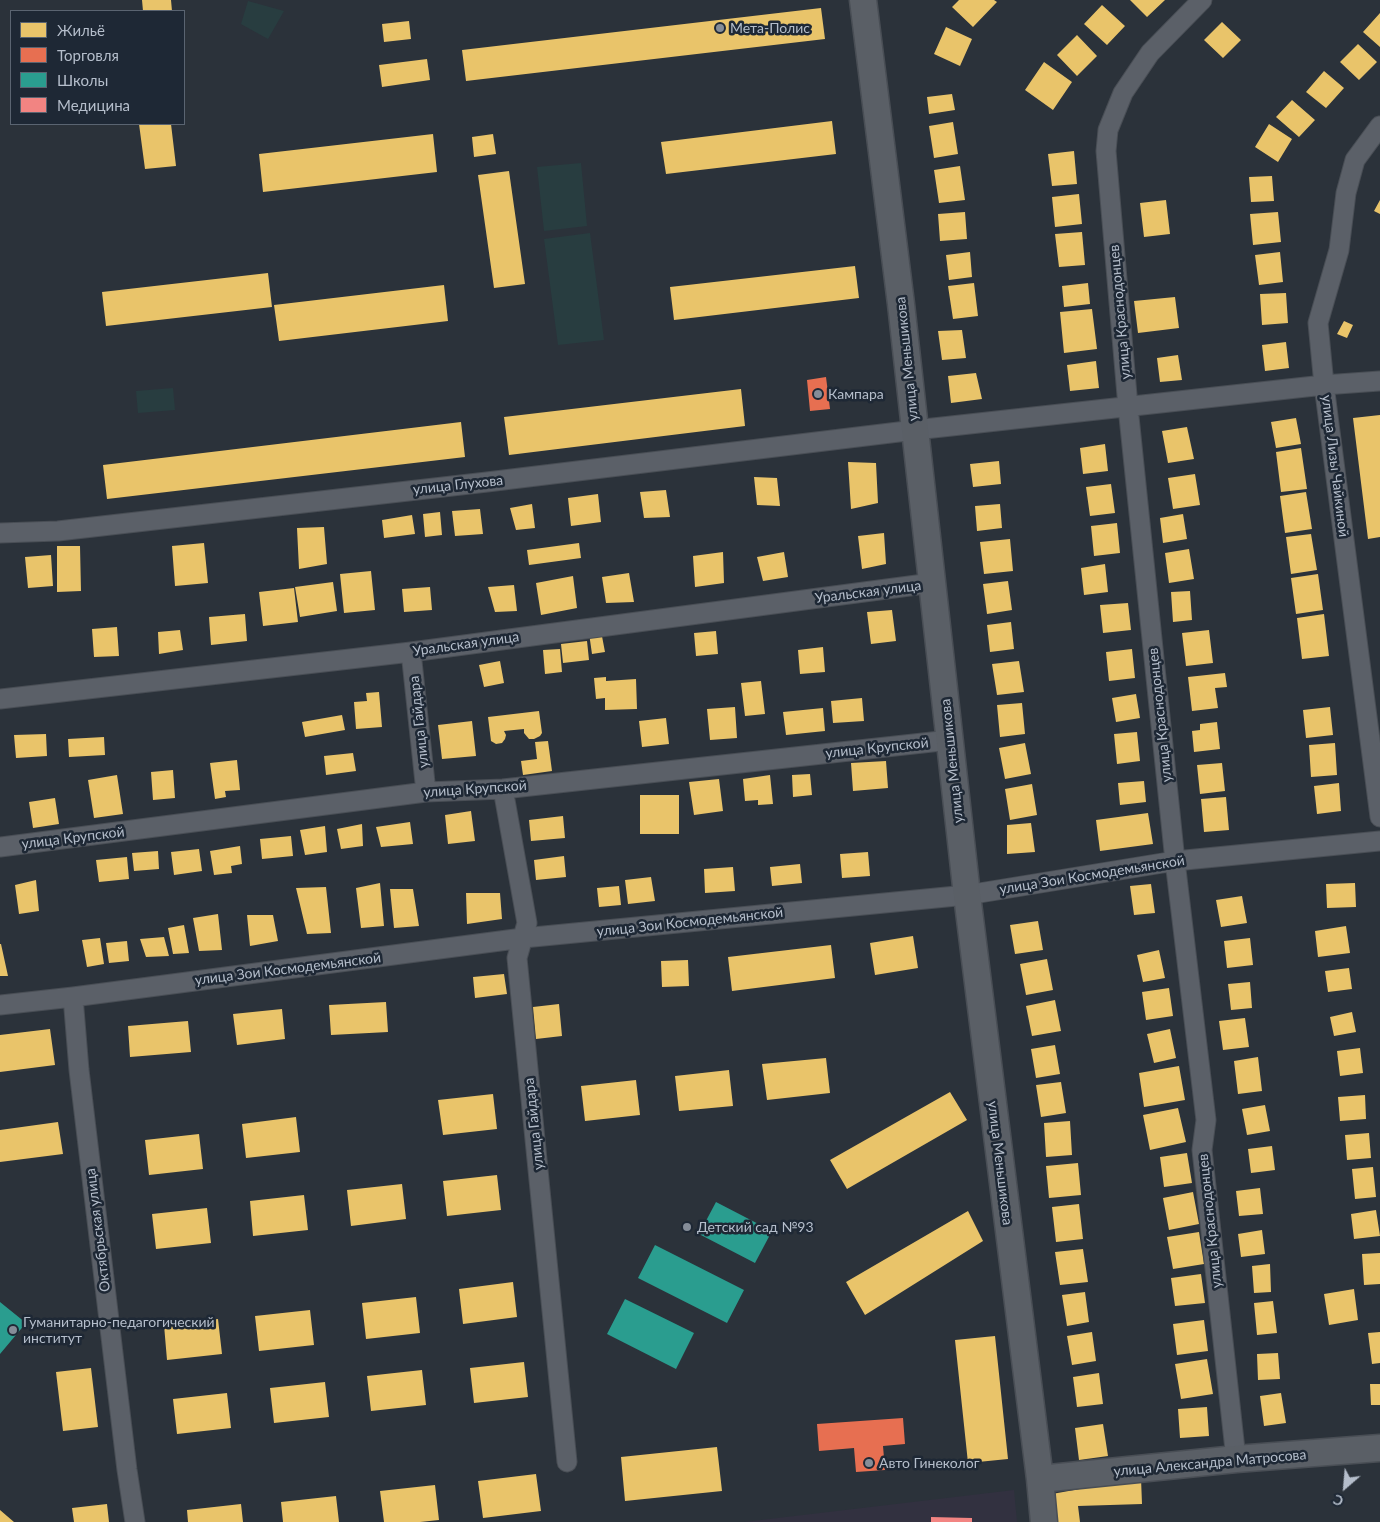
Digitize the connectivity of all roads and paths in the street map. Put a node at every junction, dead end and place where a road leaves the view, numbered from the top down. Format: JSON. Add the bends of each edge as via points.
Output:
{"nodes":[{"id":1,"x":863,"y":0,"type":"edge"},
{"id":2,"x":1202,"y":0,"type":"edge"},
{"id":3,"x":1380,"y":126,"type":"edge"},
{"id":4,"x":1380,"y":381,"type":"edge"},
{"id":5,"x":1324,"y":385,"type":"junction"},
{"id":6,"x":1128,"y":407,"type":"junction"},
{"id":7,"x":915,"y":430,"type":"junction"},
{"id":8,"x":0,"y":533,"type":"edge"},
{"id":9,"x":932,"y":584,"type":"junction"},
{"id":10,"x":411,"y":652,"type":"junction"},
{"id":11,"x":0,"y":700,"type":"edge"},
{"id":12,"x":950,"y":740,"type":"junction"},
{"id":13,"x":503,"y":789,"type":"junction"},
{"id":14,"x":426,"y":792,"type":"junction"},
{"id":15,"x":1380,"y":817,"type":"edge"},
{"id":16,"x":1380,"y":841,"type":"edge"},
{"id":17,"x":0,"y":847,"type":"edge"},
{"id":18,"x":1175,"y":861,"type":"junction"},
{"id":19,"x":966,"y":895,"type":"junction"},
{"id":20,"x":523,"y":938,"type":"junction"},
{"id":21,"x":73,"y":997,"type":"junction"},
{"id":22,"x":0,"y":1004,"type":"edge"},
{"id":23,"x":1380,"y":1448,"type":"edge"},
{"id":24,"x":1236,"y":1459,"type":"junction"},
{"id":25,"x":567,"y":1462,"type":"dead end"},
{"id":26,"x":1040,"y":1479,"type":"junction"},
{"id":27,"x":135,"y":1522,"type":"edge"},
{"id":28,"x":1044,"y":1522,"type":"edge"}],
"edges":[{"from":1,"to":7,"type":"street","name":"улица Меньшикова"},
{"from":2,"to":6,"type":"street","name":"улица Краснодонцев","via":[[1150,53],[1123,93],[1108,130],[1106,151]]},
{"from":3,"to":5,"type":"street","name":"улица Лизы Чайкиной","via":[[1354,160],[1346,193],[1339,250],[1318,323]]},
{"from":4,"to":5,"type":"street","name":"улица Глухова"},
{"from":5,"to":6,"type":"street","name":"улица Глухова"},
{"from":5,"to":15,"type":"street","name":"улица Лизы Чайкиной"},
{"from":6,"to":7,"type":"street","name":"улица Глухова"},
{"from":6,"to":18,"type":"street","name":"улица Краснодонцев"},
{"from":7,"to":8,"type":"street","name":"улица Глухова","via":[[58,531]]},
{"from":7,"to":9,"type":"street","name":"улица Меньшикова"},
{"from":9,"to":10,"type":"street","name":"Уральская улица"},
{"from":9,"to":12,"type":"street","name":"улица Меньшикова"},
{"from":10,"to":11,"type":"street","name":"Уральская улица"},
{"from":10,"to":14,"type":"street","name":"улица Гайдара"},
{"from":12,"to":13,"type":"street","name":"улица Крупской"},
{"from":12,"to":19,"type":"street","name":"улица Меньшикова"},
{"from":13,"to":14,"type":"street","name":"улица Крупской"},
{"from":13,"to":20,"type":"street","name":"улица Гайдара","via":[[527,923]]},
{"from":14,"to":17,"type":"street","name":"улица Крупской"},
{"from":16,"to":18,"type":"street","name":"улица Зои Космодемьянской"},
{"from":18,"to":19,"type":"street","name":"улица Зои Космодемьянской"},
{"from":18,"to":24,"type":"street","name":"улица Краснодонцев","via":[[1206,1120],[1202,1150]]},
{"from":19,"to":20,"type":"street","name":"улица Зои Космодемьянской"},
{"from":19,"to":26,"type":"street","name":"улица Меньшикова"},
{"from":20,"to":21,"type":"street","name":"улица Зои Космодемьянской"},
{"from":20,"to":25,"type":"street","name":"улица Гайдара","via":[[518,958]]},
{"from":21,"to":22,"type":"street","name":"улица Зои Космодемьянской"},
{"from":21,"to":27,"type":"street","name":"Октябрьская улица","via":[[84,1112]]},
{"from":23,"to":24,"type":"street","name":"улица Александра Матросова"},
{"from":24,"to":26,"type":"street","name":"улица Александра Матросова"},
{"from":26,"to":28,"type":"street","name":"улица Меньшикова"}]}
